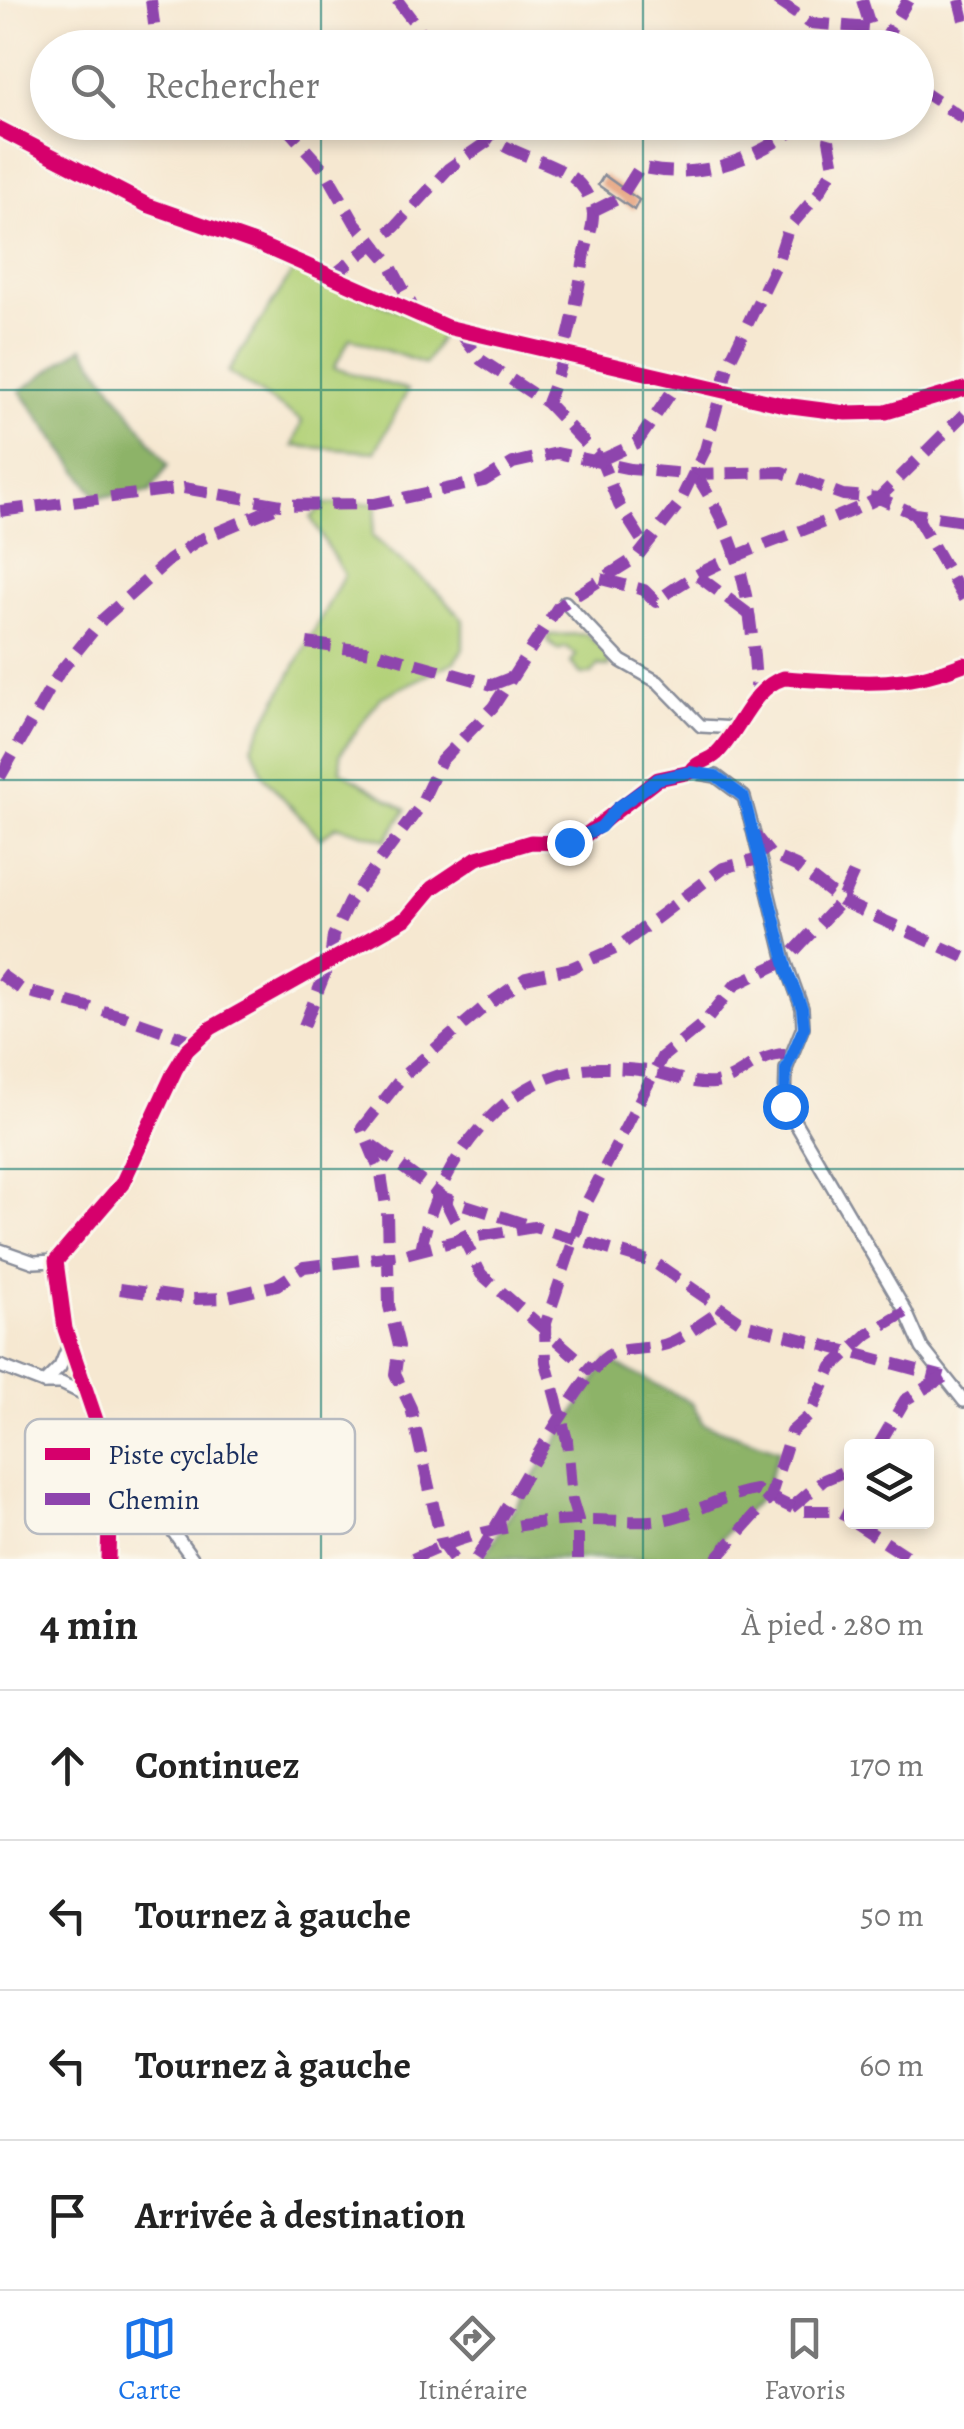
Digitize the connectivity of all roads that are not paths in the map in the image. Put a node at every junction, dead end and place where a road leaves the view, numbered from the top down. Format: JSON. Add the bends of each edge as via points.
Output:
{"nodes":[{"id":1,"x":0,"y":129,"type":"edge"},
{"id":2,"x":964,"y":389,"type":"edge"},
{"id":3,"x":565,"y":602,"type":"dead end"},
{"id":4,"x":964,"y":664,"type":"edge"},
{"id":5,"x":736,"y":728,"type":"junction"},
{"id":6,"x":690,"y":772,"type":"junction"},
{"id":7,"x":0,"y":1250,"type":"edge"},
{"id":8,"x":56,"y":1261,"type":"junction"},
{"id":9,"x":72,"y":1340,"type":"junction"},
{"id":10,"x":0,"y":1366,"type":"edge"},
{"id":11,"x":44,"y":1383,"type":"junction"},
{"id":12,"x":84,"y":1394,"type":"junction"},
{"id":13,"x":964,"y":1400,"type":"edge"},
{"id":14,"x":95,"y":1419,"type":"edge"},
{"id":15,"x":109,"y":1534,"type":"edge"},
{"id":16,"x":175,"y":1534,"type":"edge"},
{"id":17,"x":108,"y":1559,"type":"edge"},
{"id":18,"x":193,"y":1559,"type":"edge"}],
"edges":[{"from":1,"to":2,"type":"street","via":[[147,206],[258,244],[447,327],[846,413],[886,412]]},
{"from":3,"to":5,"type":"street","via":[[621,661],[658,682],[701,726]]},
{"from":4,"to":5,"type":"street","via":[[926,679],[882,684],[769,682]]},
{"from":5,"to":6,"type":"street"},
{"from":6,"to":8,"type":"street","via":[[658,779],[583,837],[532,842],[477,858],[432,888],[407,918],[211,1028],[186,1050],[122,1184]]},
{"from":6,"to":13,"type":"street","via":[[716,776],[744,797],[802,1008],[804,1027],[786,1069],[785,1106],[922,1348]]},
{"from":7,"to":8,"type":"street","via":[[34,1262]]},
{"from":8,"to":9,"type":"street"},
{"from":9,"to":11,"type":"street"},
{"from":9,"to":12,"type":"street"},
{"from":10,"to":11,"type":"street"},
{"from":11,"to":12,"type":"street"},
{"from":12,"to":14,"type":"street"},
{"from":15,"to":17,"type":"street"},
{"from":16,"to":18,"type":"street"}]}
